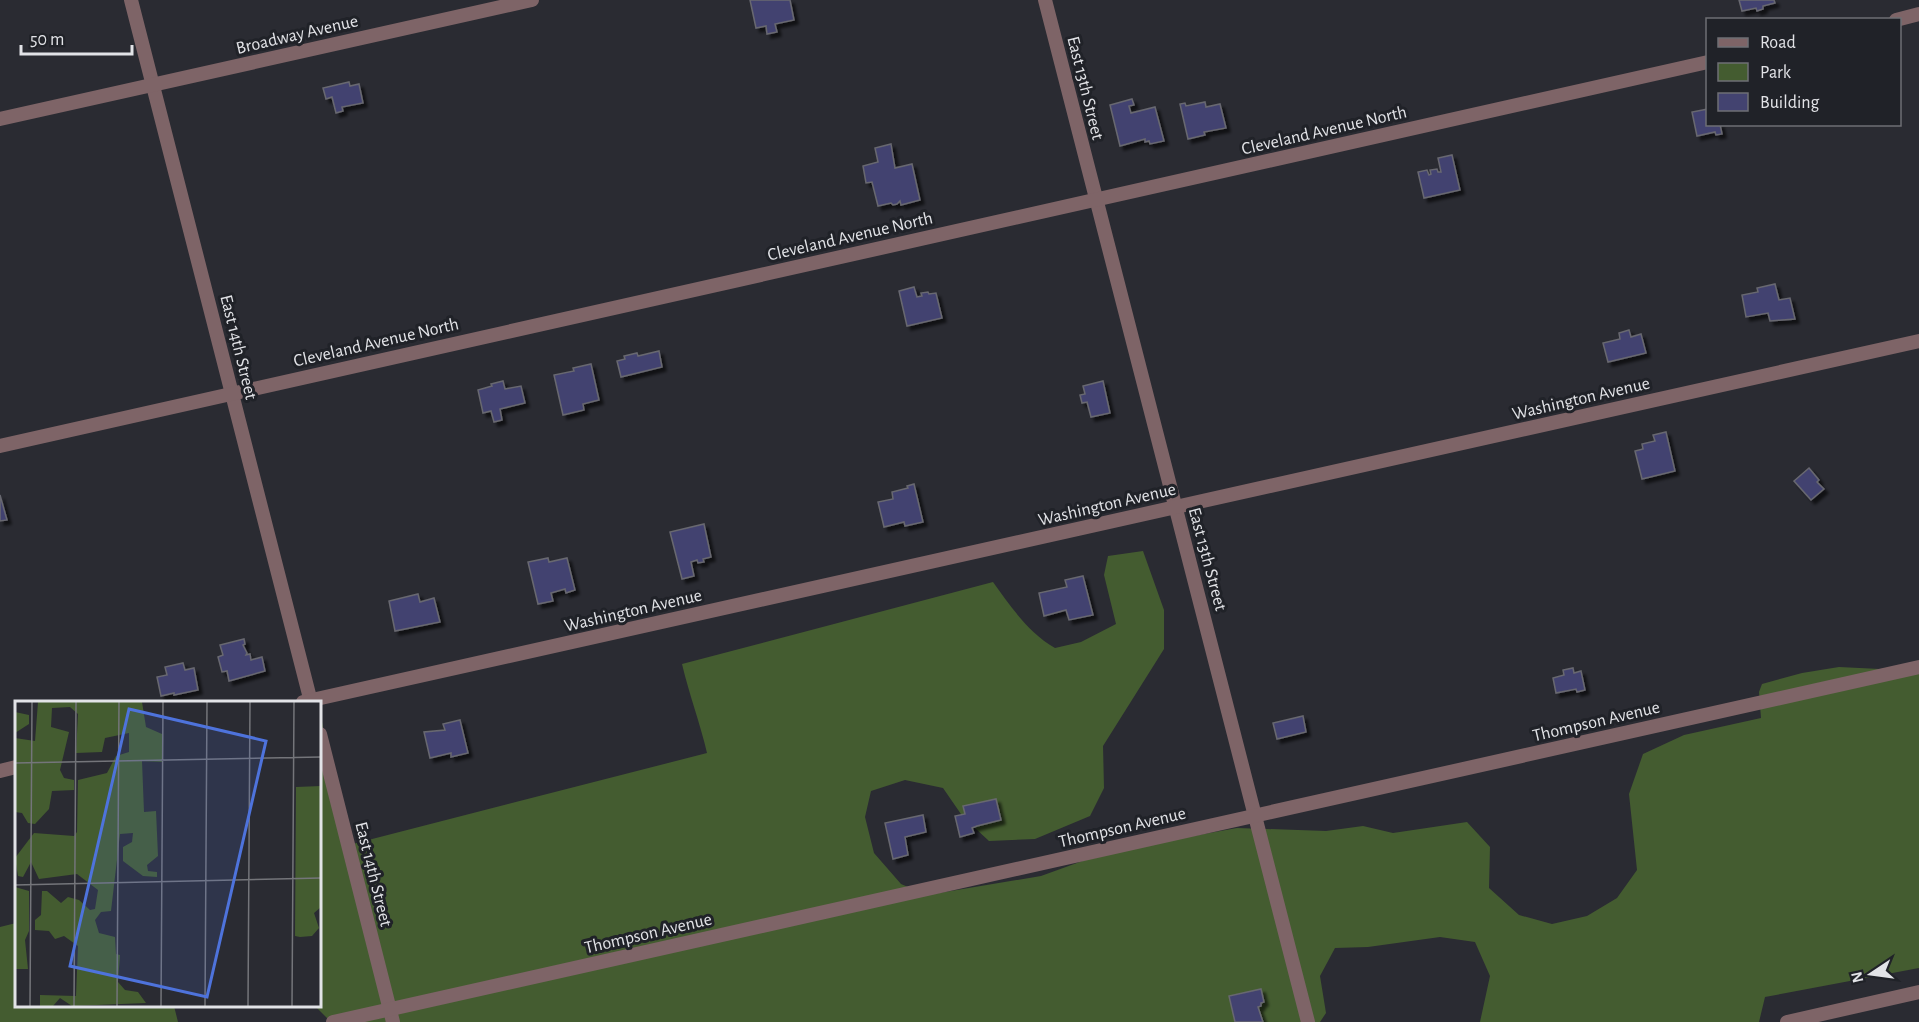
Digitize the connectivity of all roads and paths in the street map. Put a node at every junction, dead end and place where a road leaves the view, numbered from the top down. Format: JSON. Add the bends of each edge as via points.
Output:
{"nodes":[{"id":1,"x":131,"y":0,"type":"edge"},
{"id":2,"x":532,"y":0,"type":"edge"},
{"id":3,"x":1045,"y":0,"type":"edge"},
{"id":4,"x":1919,"y":14,"type":"edge"},
{"id":5,"x":1901,"y":19,"type":"edge"},
{"id":6,"x":1706,"y":62,"type":"edge"},
{"id":7,"x":153,"y":85,"type":"junction"},
{"id":8,"x":0,"y":119,"type":"edge"},
{"id":9,"x":1096,"y":200,"type":"junction"},
{"id":10,"x":1919,"y":341,"type":"edge"},
{"id":11,"x":232,"y":393,"type":"junction"},
{"id":12,"x":0,"y":446,"type":"edge"},
{"id":13,"x":1176,"y":507,"type":"junction"},
{"id":14,"x":1919,"y":667,"type":"edge"},
{"id":15,"x":308,"y":701,"type":"edge"},
{"id":16,"x":312,"y":701,"type":"edge"},
{"id":17,"x":321,"y":738,"type":"edge"},
{"id":18,"x":15,"y":767,"type":"edge"},
{"id":19,"x":0,"y":771,"type":"edge"},
{"id":20,"x":1255,"y":815,"type":"junction"},
{"id":21,"x":1919,"y":992,"type":"edge"},
{"id":22,"x":391,"y":1016,"type":"edge"},
{"id":23,"x":333,"y":1022,"type":"edge"},
{"id":24,"x":1308,"y":1022,"type":"edge"},
{"id":25,"x":1787,"y":1022,"type":"edge"}],
"edges":[{"from":1,"to":7,"type":"street","name":"East 14th Street"},
{"from":2,"to":7,"type":"street","name":"Broadway Avenue"},
{"from":3,"to":9,"type":"street","name":"East 13th Street"},
{"from":4,"to":5,"type":"street"},
{"from":6,"to":9,"type":"street","name":"Cleveland Avenue North"},
{"from":7,"to":8,"type":"street","name":"Broadway Avenue"},
{"from":7,"to":11,"type":"street","name":"East 14th Street"},
{"from":9,"to":11,"type":"street","name":"Cleveland Avenue North"},
{"from":9,"to":13,"type":"street","name":"East 13th Street"},
{"from":10,"to":13,"type":"street","name":"Washington Avenue"},
{"from":11,"to":12,"type":"street","name":"Cleveland Avenue North"},
{"from":11,"to":15,"type":"street","name":"East 14th Street"},
{"from":13,"to":16,"type":"street","name":"Washington Avenue"},
{"from":13,"to":20,"type":"street","name":"East 13th Street"},
{"from":14,"to":20,"type":"street","name":"Thompson Avenue"},
{"from":17,"to":22,"type":"street","name":"East 14th Street"},
{"from":18,"to":19,"type":"street"},
{"from":20,"to":22,"type":"street","name":"Thompson Avenue"},
{"from":20,"to":24,"type":"street","name":"East 13th Street"},
{"from":21,"to":25,"type":"street"},
{"from":22,"to":23,"type":"street","name":"Thompson Avenue"}]}
